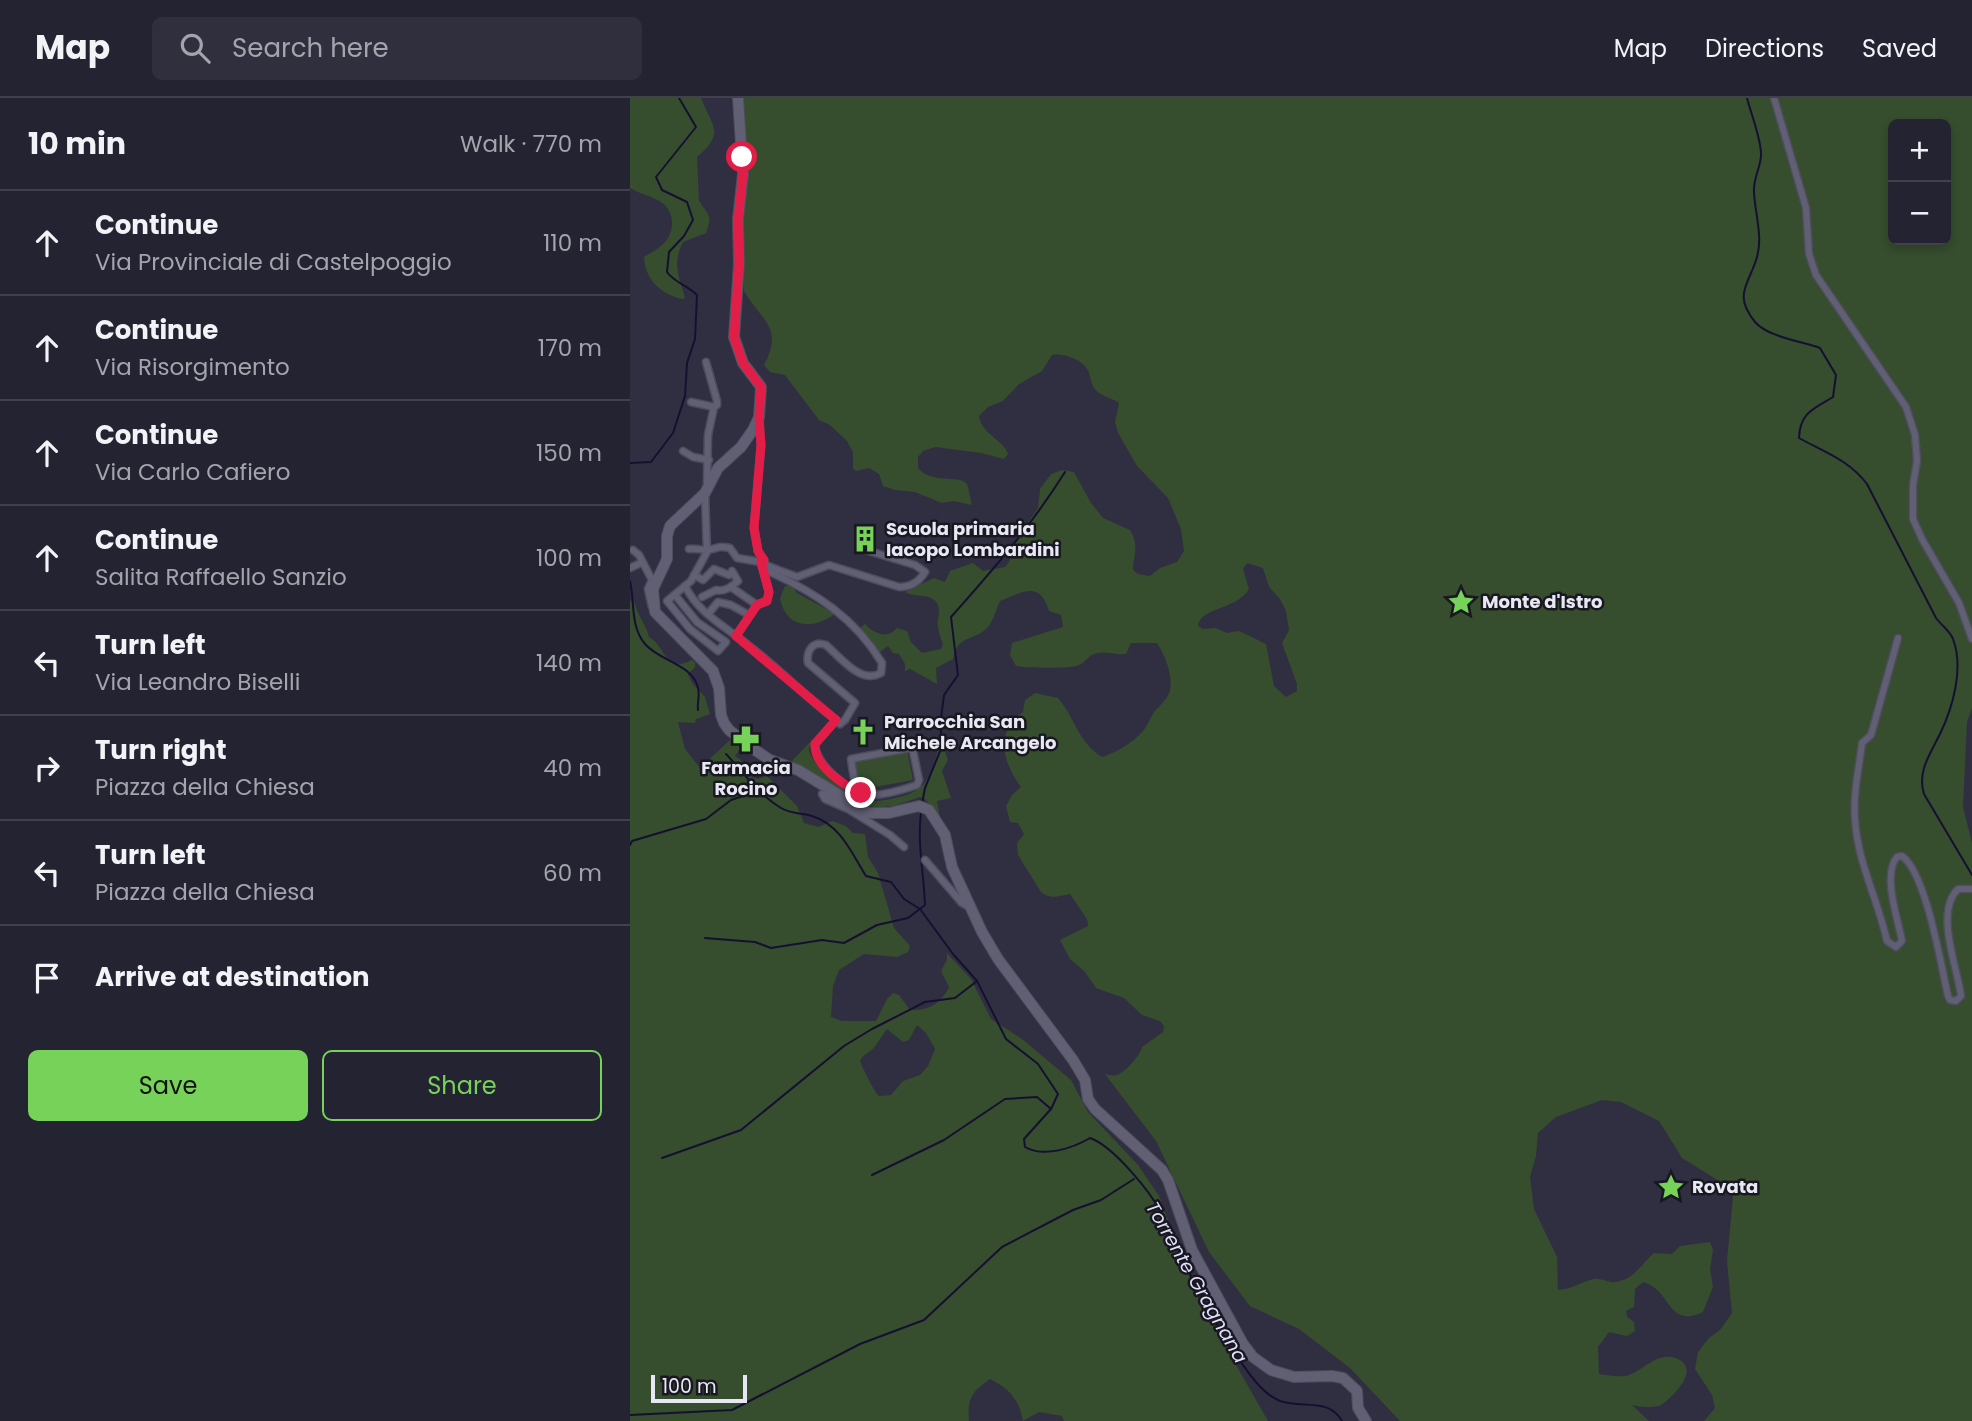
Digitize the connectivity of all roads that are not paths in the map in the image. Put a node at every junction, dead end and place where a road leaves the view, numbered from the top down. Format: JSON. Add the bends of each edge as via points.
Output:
{"nodes":[{"id":1,"x":738,"y":98,"type":"edge"},
{"id":2,"x":1774,"y":98,"type":"edge"},
{"id":3,"x":706,"y":362,"type":"dead end"},
{"id":4,"x":691,"y":402,"type":"dead end"},
{"id":5,"x":714,"y":407,"type":"junction"},
{"id":6,"x":759,"y":417,"type":"junction"},
{"id":7,"x":683,"y":451,"type":"dead end"},
{"id":8,"x":709,"y":460,"type":"junction"},
{"id":9,"x":707,"y":490,"type":"junction"},
{"id":10,"x":859,"y":548,"type":"dead end"},
{"id":11,"x":689,"y":549,"type":"dead end"},
{"id":12,"x":633,"y":550,"type":"dead end"},
{"id":13,"x":706,"y":550,"type":"junction"},
{"id":14,"x":765,"y":563,"type":"junction"},
{"id":15,"x":635,"y":565,"type":"edge"},
{"id":16,"x":694,"y":575,"type":"junction"},
{"id":17,"x":702,"y":580,"type":"junction"},
{"id":18,"x":685,"y":586,"type":"junction"},
{"id":19,"x":731,"y":587,"type":"junction"},
{"id":20,"x":674,"y":595,"type":"junction"},
{"id":21,"x":757,"y":605,"type":"junction"},
{"id":22,"x":655,"y":612,"type":"junction"},
{"id":23,"x":708,"y":614,"type":"junction"},
{"id":24,"x":749,"y":615,"type":"junction"},
{"id":25,"x":736,"y":636,"type":"junction"},
{"id":26,"x":1898,"y":638,"type":"dead end"},
{"id":27,"x":1972,"y":639,"type":"edge"},
{"id":28,"x":836,"y":720,"type":"junction"},
{"id":29,"x":856,"y":791,"type":"junction"},
{"id":30,"x":845,"y":800,"type":"junction"},
{"id":31,"x":904,"y":848,"type":"dead end"},
{"id":32,"x":925,"y":860,"type":"dead end"},
{"id":33,"x":1972,"y":889,"type":"edge"},
{"id":34,"x":972,"y":908,"type":"junction"},
{"id":35,"x":1366,"y":1421,"type":"edge"}],
"edges":[{"from":1,"to":6,"type":"main road","via":[[743,174],[734,337],[743,363],[761,387]]},
{"from":2,"to":27,"type":"street","via":[[1806,208],[1809,254],[1816,275],[1906,407],[1916,435],[1913,519],[1959,603]]},
{"from":3,"to":5,"type":"street","via":[[717,396]]},
{"from":4,"to":5,"type":"street"},
{"from":5,"to":8,"type":"street"},
{"from":6,"to":9,"type":"main road","via":[[741,447],[718,468]]},
{"from":6,"to":14,"type":"street","via":[[754,528]]},
{"from":7,"to":8,"type":"street"},
{"from":8,"to":9,"type":"street"},
{"from":9,"to":13,"type":"street"},
{"from":9,"to":22,"type":"main road","via":[[670,526],[667,559],[653,589]]},
{"from":10,"to":14,"type":"street","via":[[925,572],[916,582],[899,587],[830,565],[797,577]]},
{"from":11,"to":13,"type":"street"},
{"from":12,"to":15,"type":"street","via":[[639,555]]},
{"from":13,"to":14,"type":"street","via":[[718,545],[730,548],[737,558]]},
{"from":13,"to":16,"type":"street"},
{"from":14,"to":21,"type":"street","via":[[769,592],[767,601]]},
{"from":14,"to":28,"type":"street","via":[[770,572],[833,606],[882,663],[881,673],[865,677],[826,645],[813,645],[808,663],[855,703],[845,720],[840,724]]},
{"from":15,"to":22,"type":"street","via":[[652,580],[649,602]]},
{"from":16,"to":17,"type":"street"},
{"from":16,"to":18,"type":"street"},
{"from":17,"to":19,"type":"street","via":[[706,595]]},
{"from":17,"to":19,"type":"street","via":[[715,566],[729,575],[732,571],[738,581]]},
{"from":18,"to":20,"type":"street"},
{"from":18,"to":23,"type":"street"},
{"from":19,"to":21,"type":"street"},
{"from":20,"to":20,"type":"street","via":[[667,601],[718,651],[726,642],[697,622]]},
{"from":21,"to":24,"type":"street"},
{"from":22,"to":30,"type":"main road","via":[[713,671],[721,715],[729,730],[770,760],[798,770]]},
{"from":23,"to":24,"type":"street","via":[[718,602]]},
{"from":23,"to":25,"type":"street"},
{"from":24,"to":25,"type":"street"},
{"from":25,"to":28,"type":"street"},
{"from":26,"to":33,"type":"street","via":[[1871,735],[1862,743],[1854,798],[1857,834],[1887,941],[1893,946],[1902,941],[1892,894],[1892,865],[1902,856],[1912,867],[1950,1000],[1961,996],[1950,942],[1951,902],[1958,889]]},
{"from":28,"to":29,"type":"street","via":[[815,744],[815,753],[832,774]]},
{"from":29,"to":29,"type":"street","via":[[851,759],[912,749],[919,779],[916,785],[877,795]]},
{"from":30,"to":31,"type":"street","via":[[822,794]]},
{"from":30,"to":34,"type":"main road","via":[[878,814],[922,806],[933,815],[946,835],[952,867]]},
{"from":32,"to":34,"type":"street","via":[[962,903]]},
{"from":34,"to":35,"type":"main road","via":[[998,958],[1073,1060],[1095,1109],[1162,1170],[1192,1250],[1243,1344],[1271,1370],[1294,1377],[1343,1378],[1357,1391],[1357,1408]]}]}
